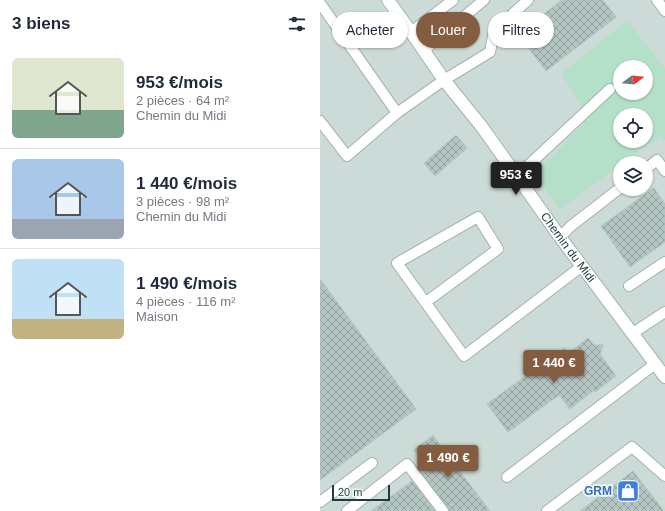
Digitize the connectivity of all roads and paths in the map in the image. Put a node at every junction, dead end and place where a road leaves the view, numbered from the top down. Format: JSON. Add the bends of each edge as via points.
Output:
{"nodes":[{"id":1,"x":388,"y":0,"type":"edge"},
{"id":2,"x":453,"y":0,"type":"edge"},
{"id":3,"x":484,"y":0,"type":"edge"},
{"id":4,"x":528,"y":0,"type":"edge"},
{"id":5,"x":657,"y":0,"type":"edge"},
{"id":6,"x":320,"y":3,"type":"edge"},
{"id":7,"x":665,"y":11,"type":"edge"},
{"id":8,"x":411,"y":32,"type":"junction"},
{"id":9,"x":423,"y":51,"type":"junction"},
{"id":10,"x":444,"y":80,"type":"junction"},
{"id":11,"x":610,"y":89,"type":"dead end"},
{"id":12,"x":397,"y":113,"type":"junction"},
{"id":13,"x":320,"y":121,"type":"edge"},
{"id":14,"x":653,"y":163,"type":"edge"},
{"id":15,"x":665,"y":171,"type":"edge"},
{"id":16,"x":517,"y":176,"type":"junction"},
{"id":17,"x":613,"y":193,"type":"edge"},
{"id":18,"x":560,"y":237,"type":"junction"},
{"id":19,"x":665,"y":262,"type":"edge"},
{"id":20,"x":582,"y":266,"type":"junction"},
{"id":21,"x":629,"y":286,"type":"dead end"},
{"id":22,"x":426,"y":302,"type":"junction"},
{"id":23,"x":665,"y":312,"type":"edge"},
{"id":24,"x":632,"y":333,"type":"junction"},
{"id":25,"x":655,"y":364,"type":"junction"},
{"id":26,"x":665,"y":377,"type":"edge"},
{"id":27,"x":372,"y":463,"type":"dead end"},
{"id":28,"x":665,"y":476,"type":"edge"},
{"id":29,"x":507,"y":477,"type":"dead end"},
{"id":30,"x":320,"y":502,"type":"edge"},
{"id":31,"x":346,"y":511,"type":"edge"},
{"id":32,"x":442,"y":511,"type":"edge"},
{"id":33,"x":547,"y":511,"type":"edge"}],
"edges":[{"from":1,"to":8,"type":"street","name":"Chemin du Midi"},
{"from":2,"to":8,"type":"lane"},
{"from":3,"to":9,"type":"lane"},
{"from":4,"to":10,"type":"lane","via":[[494,31],[490,52]]},
{"from":5,"to":7,"type":"lane"},
{"from":6,"to":12,"type":"lane"},
{"from":8,"to":9,"type":"street","name":"Chemin du Midi"},
{"from":9,"to":10,"type":"street","name":"Chemin du Midi"},
{"from":10,"to":12,"type":"lane"},
{"from":10,"to":16,"type":"street","name":"Chemin du Midi"},
{"from":11,"to":16,"type":"lane"},
{"from":12,"to":13,"type":"lane","via":[[347,156]]},
{"from":14,"to":15,"type":"lane","via":[[657,160]]},
{"from":16,"to":18,"type":"street","name":"Chemin du Midi"},
{"from":17,"to":18,"type":"lane"},
{"from":18,"to":20,"type":"street","name":"Chemin du Midi"},
{"from":19,"to":21,"type":"lane"},
{"from":20,"to":22,"type":"lane","via":[[464,356]]},
{"from":20,"to":24,"type":"street","name":"Chemin du Midi"},
{"from":22,"to":22,"type":"lane","via":[[397,263],[478,217],[498,250]]},
{"from":23,"to":24,"type":"lane"},
{"from":24,"to":25,"type":"street","name":"Chemin du Midi"},
{"from":25,"to":26,"type":"street","name":"Chemin du Midi"},
{"from":25,"to":29,"type":"lane"},
{"from":27,"to":30,"type":"lane"},
{"from":28,"to":33,"type":"lane","via":[[632,447]]},
{"from":31,"to":32,"type":"lane","via":[[407,464]]}]}
